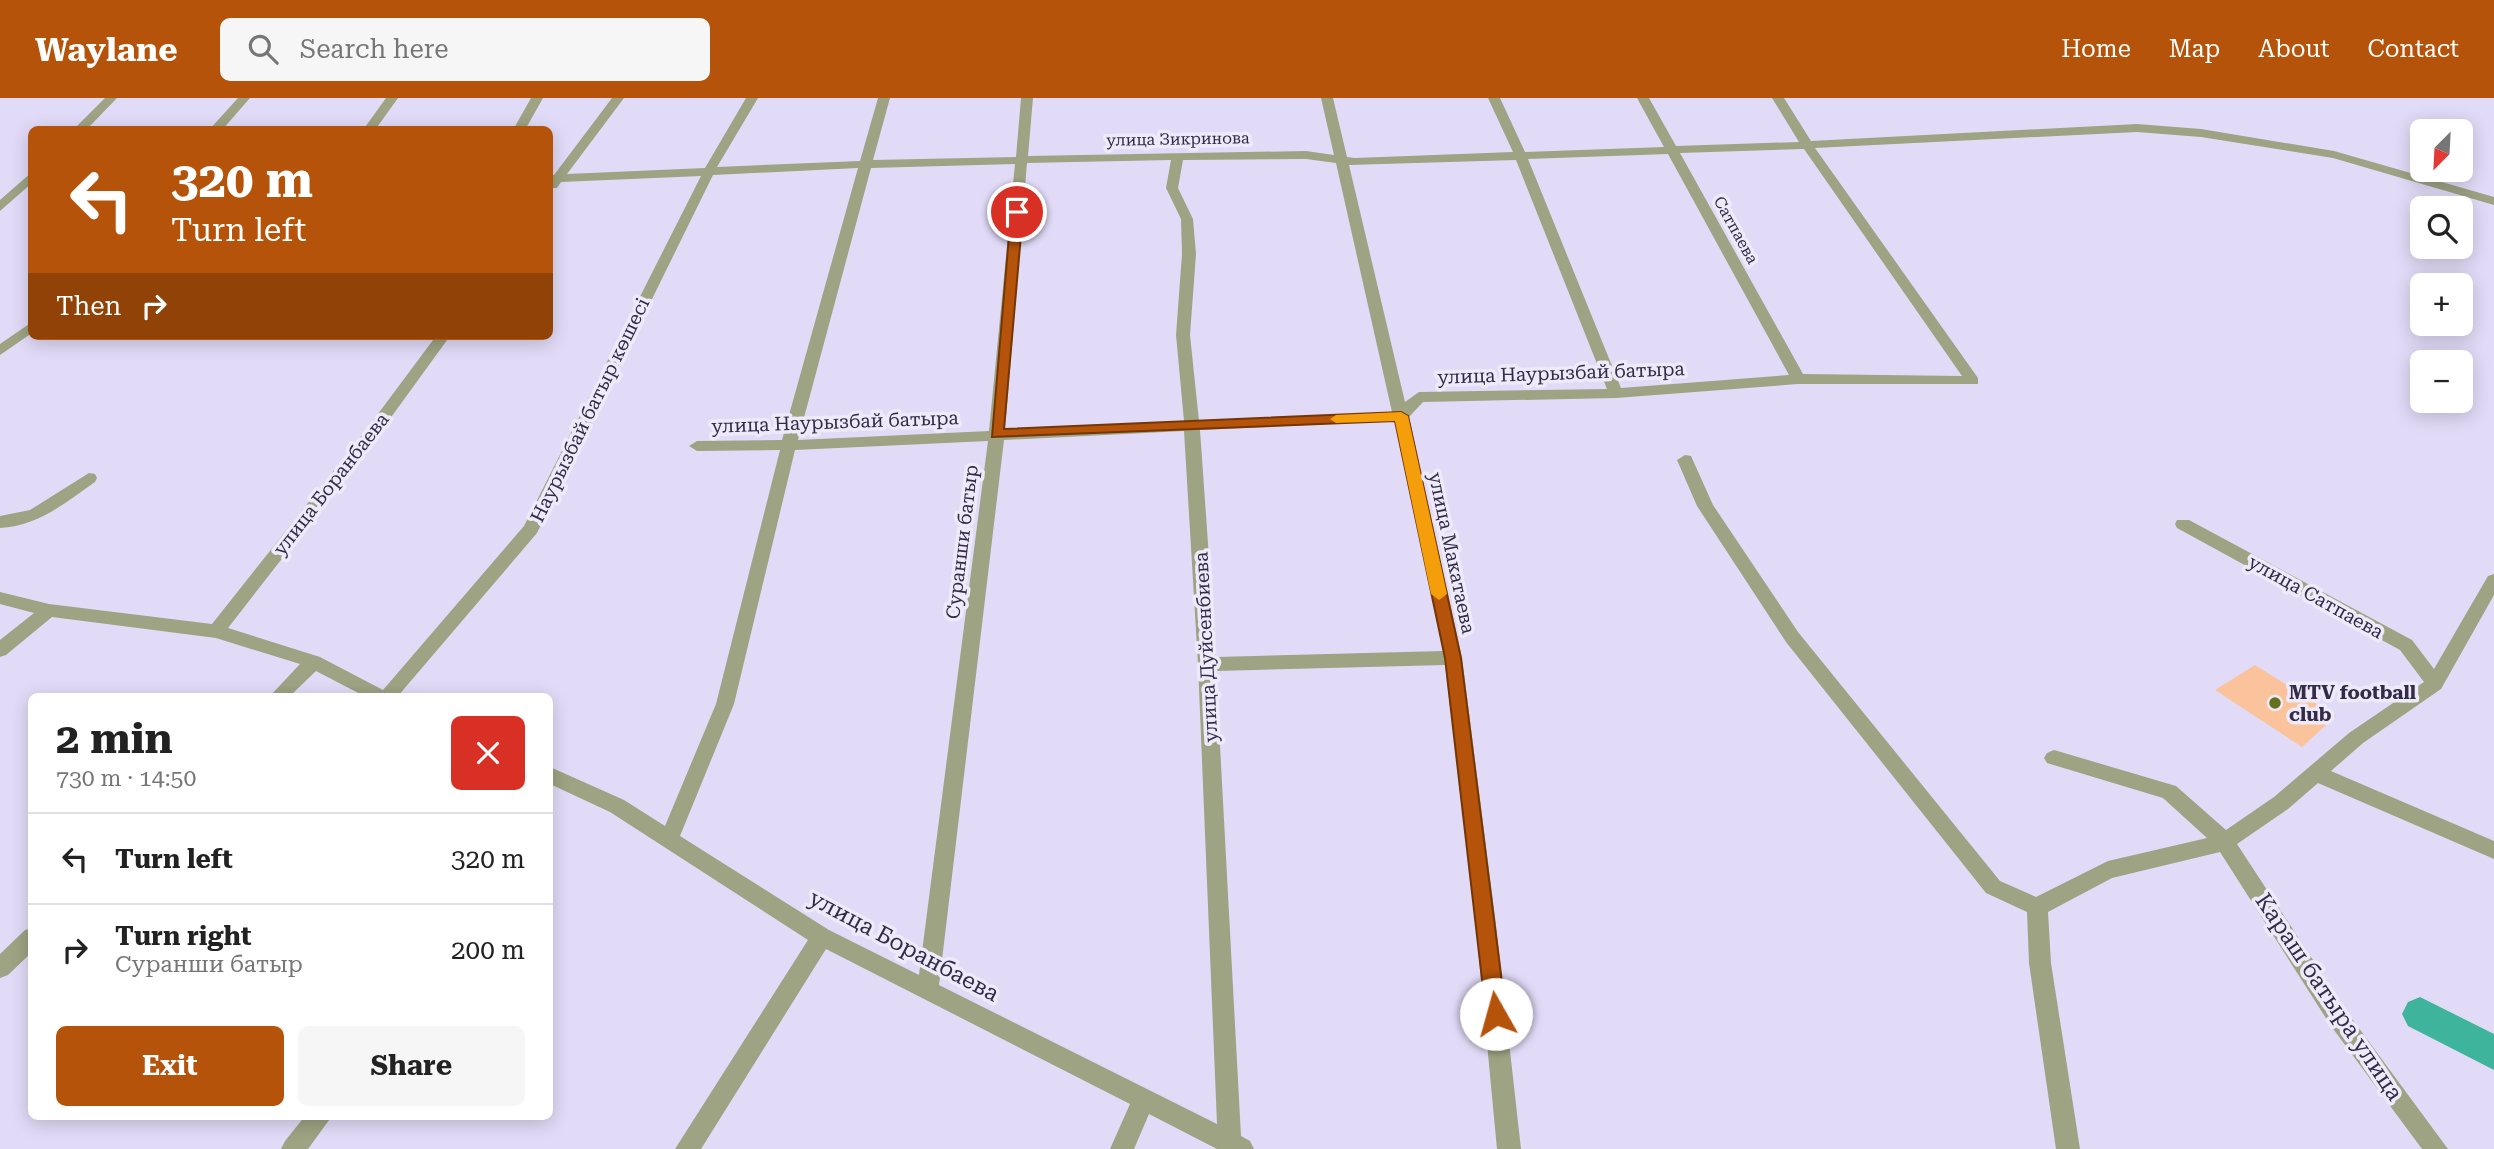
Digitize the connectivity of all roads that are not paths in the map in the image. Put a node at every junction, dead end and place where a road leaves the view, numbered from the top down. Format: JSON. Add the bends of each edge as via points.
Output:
{"nodes":[{"id":1,"x":111,"y":98,"type":"edge"},
{"id":2,"x":244,"y":98,"type":"edge"},
{"id":3,"x":392,"y":98,"type":"edge"},
{"id":4,"x":537,"y":98,"type":"edge"},
{"id":5,"x":618,"y":98,"type":"edge"},
{"id":6,"x":752,"y":98,"type":"edge"},
{"id":7,"x":884,"y":98,"type":"edge"},
{"id":8,"x":1027,"y":98,"type":"edge"},
{"id":9,"x":1328,"y":98,"type":"edge"},
{"id":10,"x":1494,"y":98,"type":"edge"},
{"id":11,"x":1643,"y":98,"type":"edge"},
{"id":12,"x":1778,"y":98,"type":"edge"},
{"id":13,"x":83,"y":126,"type":"edge"},
{"id":14,"x":219,"y":126,"type":"edge"},
{"id":15,"x":372,"y":126,"type":"edge"},
{"id":16,"x":521,"y":126,"type":"edge"},
{"id":17,"x":1807,"y":145,"type":"junction"},
{"id":18,"x":1672,"y":150,"type":"junction"},
{"id":19,"x":1178,"y":156,"type":"junction"},
{"id":20,"x":1521,"y":156,"type":"junction"},
{"id":21,"x":1342,"y":159,"type":"junction"},
{"id":22,"x":1022,"y":160,"type":"junction"},
{"id":23,"x":866,"y":164,"type":"junction"},
{"id":24,"x":709,"y":172,"type":"junction"},
{"id":25,"x":554,"y":179,"type":"edge"},
{"id":26,"x":28,"y":180,"type":"edge"},
{"id":27,"x":28,"y":200,"type":"edge"},
{"id":28,"x":2494,"y":201,"type":"edge"},
{"id":29,"x":2,"y":203,"type":"edge"},
{"id":30,"x":28,"y":329,"type":"edge"},
{"id":31,"x":440,"y":340,"type":"edge"},
{"id":32,"x":0,"y":351,"type":"edge"},
{"id":33,"x":1798,"y":379,"type":"junction"},
{"id":34,"x":1616,"y":393,"type":"junction"},
{"id":35,"x":1401,"y":416,"type":"junction"},
{"id":36,"x":1191,"y":426,"type":"junction"},
{"id":37,"x":996,"y":434,"type":"junction"},
{"id":38,"x":789,"y":445,"type":"junction"},
{"id":39,"x":697,"y":446,"type":"dead end"},
{"id":40,"x":1685,"y":460,"type":"dead end"},
{"id":41,"x":89,"y":478,"type":"dead end"},
{"id":42,"x":0,"y":522,"type":"edge"},
{"id":43,"x":2183,"y":524,"type":"dead end"},
{"id":44,"x":2494,"y":580,"type":"edge"},
{"id":45,"x":0,"y":598,"type":"edge"},
{"id":46,"x":49,"y":610,"type":"junction"},
{"id":47,"x":216,"y":631,"type":"junction"},
{"id":48,"x":0,"y":650,"type":"edge"},
{"id":49,"x":1453,"y":658,"type":"junction"},
{"id":50,"x":314,"y":662,"type":"junction"},
{"id":51,"x":1208,"y":664,"type":"junction"},
{"id":52,"x":2435,"y":684,"type":"junction"},
{"id":53,"x":282,"y":693,"type":"edge"},
{"id":54,"x":373,"y":693,"type":"edge"},
{"id":55,"x":391,"y":693,"type":"edge"},
{"id":56,"x":2054,"y":758,"type":"dead end"},
{"id":57,"x":2315,"y":773,"type":"junction"},
{"id":58,"x":553,"y":776,"type":"edge"},
{"id":59,"x":668,"y":839,"type":"junction"},
{"id":60,"x":2225,"y":842,"type":"junction"},
{"id":61,"x":2494,"y":850,"type":"edge"},
{"id":62,"x":2037,"y":907,"type":"junction"},
{"id":63,"x":822,"y":937,"type":"junction"},
{"id":64,"x":28,"y":941,"type":"edge"},
{"id":65,"x":0,"y":968,"type":"edge"},
{"id":66,"x":928,"y":990,"type":"junction"},
{"id":67,"x":1144,"y":1098,"type":"junction"},
{"id":68,"x":318,"y":1120,"type":"edge"},
{"id":69,"x":1236,"y":1146,"type":"edge"},
{"id":70,"x":293,"y":1149,"type":"edge"},
{"id":71,"x":687,"y":1149,"type":"edge"},
{"id":72,"x":1122,"y":1149,"type":"edge"},
{"id":73,"x":1509,"y":1149,"type":"edge"},
{"id":74,"x":2068,"y":1149,"type":"edge"},
{"id":75,"x":2436,"y":1149,"type":"edge"}],
"edges":[{"from":1,"to":13,"type":"street"},
{"from":2,"to":14,"type":"street"},
{"from":3,"to":15,"type":"street"},
{"from":4,"to":16,"type":"street"},
{"from":5,"to":25,"type":"street"},
{"from":6,"to":24,"type":"street","name":"Наурызбай батыр көшесі"},
{"from":7,"to":23,"type":"street"},
{"from":8,"to":22,"type":"street","name":"Суранши батыр"},
{"from":9,"to":21,"type":"street","name":"улица Макатаева"},
{"from":10,"to":20,"type":"street"},
{"from":11,"to":18,"type":"street","name":"Сатпаева"},
{"from":12,"to":17,"type":"street"},
{"from":17,"to":18,"type":"street","name":"улица Зикринова"},
{"from":17,"to":28,"type":"street","name":"улица Зикринова","via":[[2137,128],[2175,131],[2334,155]]},
{"from":17,"to":33,"type":"street","name":"улица Наурызбай батыра","via":[[1973,381]]},
{"from":18,"to":20,"type":"street","name":"улица Зикринова"},
{"from":18,"to":33,"type":"street","name":"Сатпаева"},
{"from":19,"to":21,"type":"street","name":"улица Зикринова"},
{"from":19,"to":22,"type":"street","name":"улица Зикринова"},
{"from":19,"to":36,"type":"street","name":"улица Дуйсенбиева","via":[[1172,188],[1187,219],[1183,335]]},
{"from":20,"to":21,"type":"street","name":"улица Зикринова"},
{"from":20,"to":34,"type":"street"},
{"from":21,"to":35,"type":"street","name":"улица Макатаева"},
{"from":22,"to":23,"type":"street","name":"улица Зикринова"},
{"from":22,"to":37,"type":"street","name":"Суранши батыр"},
{"from":23,"to":24,"type":"street","name":"улица Зикринова"},
{"from":23,"to":38,"type":"street"},
{"from":24,"to":25,"type":"street","name":"улица Зикринова"},
{"from":24,"to":55,"type":"street","name":"Наурызбай батыр көшесі","via":[[531,529]]},
{"from":26,"to":29,"type":"street"},
{"from":27,"to":29,"type":"street"},
{"from":30,"to":32,"type":"street"},
{"from":31,"to":47,"type":"street","name":"улица Боранбаева"},
{"from":33,"to":34,"type":"street","name":"улица Наурызбай батыра"},
{"from":34,"to":35,"type":"street","name":"улица Наурызбай батыра","via":[[1419,397]]},
{"from":35,"to":36,"type":"street","name":"улица Наурызбай батыра"},
{"from":35,"to":49,"type":"street","name":"улица Макатаева"},
{"from":36,"to":37,"type":"street","name":"улица Наурызбай батыра"},
{"from":36,"to":51,"type":"street","name":"улица Дуйсенбиева"},
{"from":37,"to":38,"type":"street","name":"улица Наурызбай батыра"},
{"from":37,"to":66,"type":"street","name":"Суранши батыр"},
{"from":38,"to":39,"type":"street","name":"улица Наурызбай батыра"},
{"from":38,"to":59,"type":"street","via":[[724,704]]},
{"from":40,"to":62,"type":"street","via":[[1705,506],[1791,637],[1993,887]]},
{"from":41,"to":42,"type":"street","via":[[43,510]]},
{"from":43,"to":52,"type":"street","name":"улица Сатпаева","via":[[2406,645]]},
{"from":44,"to":52,"type":"street"},
{"from":45,"to":46,"type":"street"},
{"from":46,"to":47,"type":"street"},
{"from":46,"to":48,"type":"street"},
{"from":47,"to":50,"type":"street"},
{"from":49,"to":51,"type":"street"},
{"from":49,"to":73,"type":"street","name":"улица Макатаева"},
{"from":50,"to":53,"type":"street"},
{"from":50,"to":54,"type":"street"},
{"from":51,"to":69,"type":"street","name":"улица Дуйсенбиева"},
{"from":52,"to":57,"type":"street","via":[[2356,738]]},
{"from":56,"to":60,"type":"street","via":[[2169,792]]},
{"from":57,"to":60,"type":"street"},
{"from":57,"to":61,"type":"street"},
{"from":58,"to":59,"type":"street","name":"улица Боранбаева","via":[[617,806]]},
{"from":59,"to":63,"type":"street","name":"улица Боранбаева"},
{"from":60,"to":62,"type":"street","via":[[2108,870]]},
{"from":60,"to":75,"type":"street","name":"Караш батыра улица","via":[[2339,1019]]},
{"from":62,"to":74,"type":"street","via":[[2040,963]]},
{"from":63,"to":66,"type":"street","name":"улица Боранбаева"},
{"from":63,"to":71,"type":"street"},
{"from":64,"to":65,"type":"street"},
{"from":66,"to":67,"type":"street","name":"улица Боранбаева"},
{"from":67,"to":69,"type":"street","name":"улица Боранбаева"},
{"from":67,"to":72,"type":"street"},
{"from":68,"to":70,"type":"street"}]}
